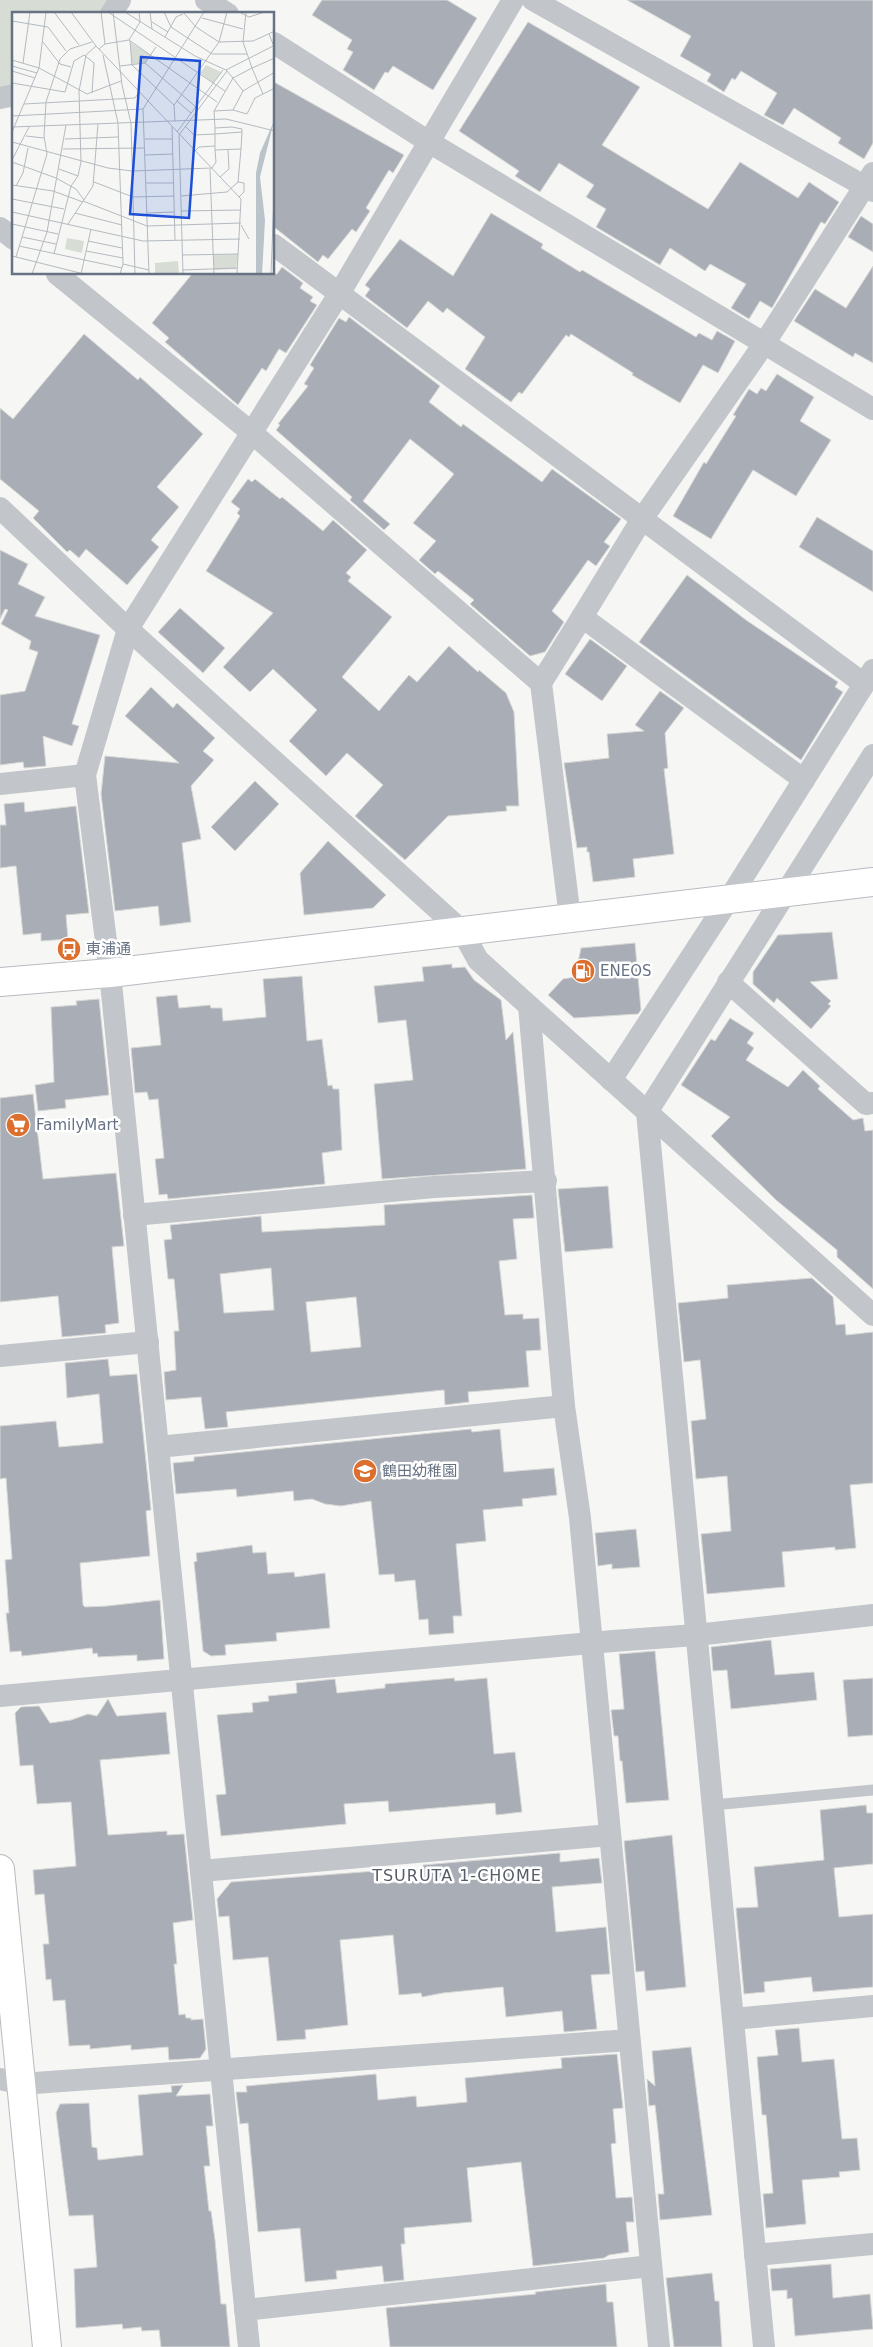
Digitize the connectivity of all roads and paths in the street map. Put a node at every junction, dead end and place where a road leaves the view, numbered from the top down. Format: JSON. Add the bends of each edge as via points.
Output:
{"nodes":[{"id":1,"x":120,"y":0,"type":"edge"},
{"id":2,"x":206,"y":0,"type":"edge"},
{"id":3,"x":513,"y":0,"type":"edge"},
{"id":4,"x":533,"y":0,"type":"edge"},
{"id":5,"x":112,"y":12,"type":"edge"},
{"id":6,"x":225,"y":12,"type":"edge"},
{"id":7,"x":275,"y":44,"type":"edge"},
{"id":8,"x":429,"y":142,"type":"junction"},
{"id":9,"x":870,"y":183,"type":"edge"},
{"id":10,"x":0,"y":228,"type":"edge"},
{"id":11,"x":12,"y":237,"type":"edge"},
{"id":12,"x":275,"y":246,"type":"edge"},
{"id":13,"x":58,"y":275,"type":"edge"},
{"id":14,"x":339,"y":294,"type":"junction"},
{"id":15,"x":764,"y":344,"type":"junction"},
{"id":16,"x":873,"y":409,"type":"edge"},
{"id":17,"x":251,"y":432,"type":"junction"},
{"id":18,"x":0,"y":508,"type":"edge"},
{"id":19,"x":642,"y":519,"type":"junction"},
{"id":20,"x":582,"y":618,"type":"junction"},
{"id":21,"x":128,"y":629,"type":"junction"},
{"id":22,"x":869,"y":677,"type":"edge"},
{"id":23,"x":541,"y":683,"type":"junction"},
{"id":24,"x":873,"y":754,"type":"edge"},
{"id":25,"x":85,"y":775,"type":"junction"},
{"id":26,"x":804,"y":780,"type":"junction"},
{"id":27,"x":0,"y":784,"type":"edge"},
{"id":28,"x":873,"y":882,"type":"edge"},
{"id":29,"x":784,"y":892,"type":"junction"},
{"id":30,"x":729,"y":899,"type":"junction"},
{"id":31,"x":570,"y":918,"type":"junction"},
{"id":32,"x":462,"y":931,"type":"junction"},
{"id":33,"x":110,"y":973,"type":"junction"},
{"id":34,"x":0,"y":982,"type":"edge"},
{"id":35,"x":728,"y":982,"type":"junction"},
{"id":36,"x":529,"y":1006,"type":"junction"},
{"id":37,"x":611,"y":1080,"type":"junction"},
{"id":38,"x":873,"y":1104,"type":"edge"},
{"id":39,"x":647,"y":1112,"type":"junction"},
{"id":40,"x":546,"y":1181,"type":"junction"},
{"id":41,"x":134,"y":1215,"type":"junction"},
{"id":42,"x":873,"y":1315,"type":"edge"},
{"id":43,"x":148,"y":1342,"type":"junction"},
{"id":44,"x":0,"y":1356,"type":"edge"},
{"id":45,"x":564,"y":1406,"type":"junction"},
{"id":46,"x":158,"y":1447,"type":"junction"},
{"id":47,"x":873,"y":1615,"type":"edge"},
{"id":48,"x":696,"y":1636,"type":"junction"},
{"id":49,"x":591,"y":1644,"type":"junction"},
{"id":50,"x":182,"y":1680,"type":"junction"},
{"id":51,"x":0,"y":1696,"type":"edge"},
{"id":52,"x":873,"y":1790,"type":"edge"},
{"id":53,"x":713,"y":1805,"type":"junction"},
{"id":54,"x":610,"y":1835,"type":"junction"},
{"id":55,"x":0,"y":1869,"type":"edge"},
{"id":56,"x":201,"y":1871,"type":"junction"},
{"id":57,"x":873,"y":2006,"type":"edge"},
{"id":58,"x":733,"y":2019,"type":"junction"},
{"id":59,"x":629,"y":2040,"type":"junction"},
{"id":60,"x":221,"y":2070,"type":"junction"},
{"id":61,"x":11,"y":2082,"type":"edge"},
{"id":62,"x":873,"y":2244,"type":"edge"},
{"id":63,"x":755,"y":2255,"type":"junction"},
{"id":64,"x":651,"y":2266,"type":"junction"},
{"id":65,"x":245,"y":2310,"type":"junction"},
{"id":66,"x":48,"y":2347,"type":"edge"},
{"id":67,"x":249,"y":2347,"type":"edge"},
{"id":68,"x":659,"y":2347,"type":"edge"},
{"id":69,"x":764,"y":2347,"type":"edge"}],
"edges":[{"from":1,"to":5,"type":"street"},
{"from":2,"to":6,"type":"street"},
{"from":3,"to":8,"type":"street"},
{"from":4,"to":9,"type":"street"},
{"from":7,"to":8,"type":"street"},
{"from":8,"to":14,"type":"street"},
{"from":8,"to":15,"type":"street"},
{"from":9,"to":15,"type":"street"},
{"from":10,"to":11,"type":"street"},
{"from":12,"to":14,"type":"street"},
{"from":13,"to":17,"type":"street"},
{"from":14,"to":17,"type":"street"},
{"from":14,"to":19,"type":"street"},
{"from":15,"to":16,"type":"street"},
{"from":15,"to":19,"type":"street"},
{"from":17,"to":21,"type":"street"},
{"from":17,"to":23,"type":"street"},
{"from":18,"to":21,"type":"street"},
{"from":19,"to":20,"type":"street"},
{"from":19,"to":22,"type":"street"},
{"from":20,"to":23,"type":"street"},
{"from":20,"to":26,"type":"street"},
{"from":21,"to":25,"type":"street"},
{"from":21,"to":32,"type":"street"},
{"from":22,"to":26,"type":"street"},
{"from":23,"to":31,"type":"street"},
{"from":24,"to":29,"type":"street"},
{"from":25,"to":27,"type":"street"},
{"from":25,"to":33,"type":"street"},
{"from":26,"to":30,"type":"street"},
{"from":28,"to":29,"type":"street"},
{"from":29,"to":30,"type":"street"},
{"from":29,"to":35,"type":"street"},
{"from":30,"to":31,"type":"street"},
{"from":30,"to":37,"type":"street"},
{"from":31,"to":32,"type":"street"},
{"from":32,"to":33,"type":"street"},
{"from":32,"to":36,"type":"street","via":[[478,960]]},
{"from":33,"to":34,"type":"street"},
{"from":33,"to":41,"type":"street"},
{"from":35,"to":38,"type":"street","via":[[866,1104]]},
{"from":35,"to":39,"type":"street"},
{"from":36,"to":37,"type":"street"},
{"from":36,"to":40,"type":"street"},
{"from":37,"to":39,"type":"street"},
{"from":39,"to":42,"type":"street"},
{"from":39,"to":48,"type":"street"},
{"from":40,"to":41,"type":"street","via":[[434,1187]]},
{"from":40,"to":45,"type":"street"},
{"from":41,"to":43,"type":"street"},
{"from":43,"to":44,"type":"street"},
{"from":43,"to":46,"type":"street"},
{"from":45,"to":46,"type":"street"},
{"from":45,"to":49,"type":"street","via":[[580,1518]]},
{"from":46,"to":50,"type":"street"},
{"from":47,"to":48,"type":"street"},
{"from":48,"to":49,"type":"street"},
{"from":48,"to":53,"type":"street"},
{"from":49,"to":50,"type":"street"},
{"from":49,"to":54,"type":"street"},
{"from":50,"to":51,"type":"street"},
{"from":50,"to":56,"type":"street"},
{"from":52,"to":53,"type":"lane"},
{"from":53,"to":58,"type":"street"},
{"from":54,"to":56,"type":"street"},
{"from":54,"to":59,"type":"street"},
{"from":55,"to":61,"type":"street"},
{"from":56,"to":60,"type":"street"},
{"from":57,"to":58,"type":"street"},
{"from":58,"to":63,"type":"street"},
{"from":59,"to":60,"type":"street"},
{"from":59,"to":64,"type":"street"},
{"from":60,"to":61,"type":"street"},
{"from":60,"to":65,"type":"street"},
{"from":61,"to":66,"type":"street"},
{"from":62,"to":63,"type":"street"},
{"from":63,"to":69,"type":"street"},
{"from":64,"to":65,"type":"street"},
{"from":64,"to":68,"type":"street"},
{"from":65,"to":67,"type":"street"}]}
